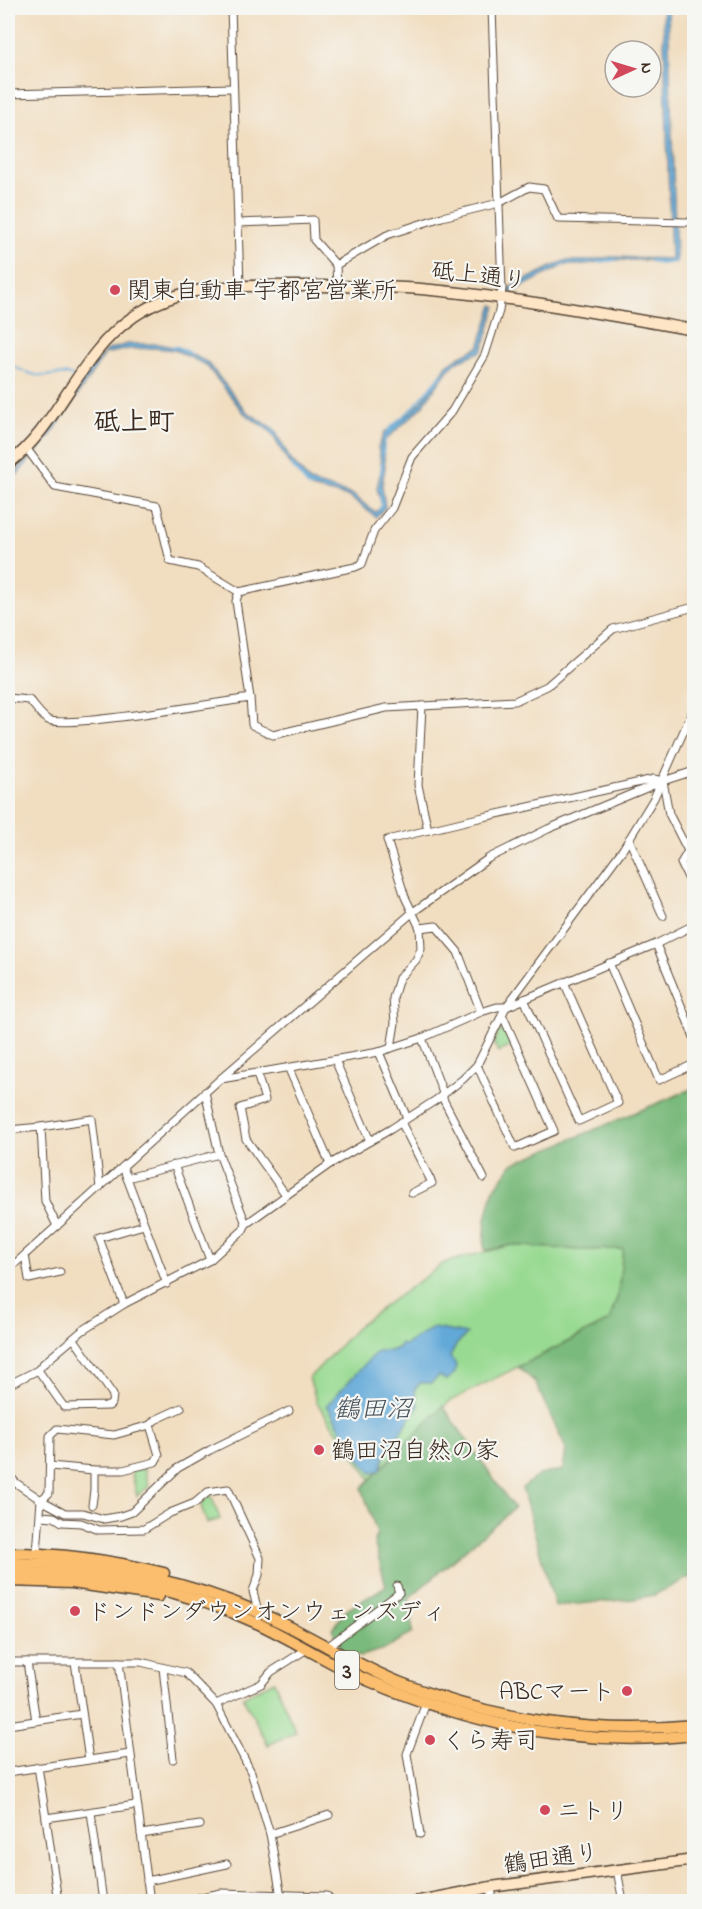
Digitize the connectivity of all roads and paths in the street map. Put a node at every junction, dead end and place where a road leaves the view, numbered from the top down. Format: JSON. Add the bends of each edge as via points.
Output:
{"nodes":[{"id":1,"x":231,"y":8,"type":"edge"},
{"id":2,"x":492,"y":8,"type":"edge"},
{"id":3,"x":233,"y":88,"type":"junction"},
{"id":4,"x":8,"y":94,"type":"edge"},
{"id":5,"x":499,"y":203,"type":"junction"},
{"id":6,"x":694,"y":220,"type":"edge"},
{"id":7,"x":238,"y":223,"type":"junction"},
{"id":8,"x":336,"y":265,"type":"junction"},
{"id":9,"x":240,"y":286,"type":"junction"},
{"id":10,"x":337,"y":286,"type":"junction"},
{"id":11,"x":502,"y":298,"type":"junction"},
{"id":12,"x":694,"y":330,"type":"edge"},
{"id":13,"x":27,"y":448,"type":"junction"},
{"id":14,"x":8,"y":464,"type":"edge"},
{"id":15,"x":239,"y":592,"type":"junction"},
{"id":16,"x":694,"y":607,"type":"edge"},
{"id":17,"x":8,"y":698,"type":"edge"},
{"id":18,"x":250,"y":698,"type":"junction"},
{"id":19,"x":422,"y":706,"type":"junction"},
{"id":20,"x":694,"y":708,"type":"edge"},
{"id":21,"x":694,"y":772,"type":"edge"},
{"id":22,"x":663,"y":782,"type":"junction"},
{"id":23,"x":428,"y":830,"type":"junction"},
{"id":24,"x":629,"y":839,"type":"junction"},
{"id":25,"x":694,"y":890,"type":"edge"},
{"id":26,"x":413,"y":912,"type":"junction"},
{"id":27,"x":663,"y":916,"type":"dead end"},
{"id":28,"x":694,"y":925,"type":"edge"},
{"id":29,"x":420,"y":928,"type":"junction"},
{"id":30,"x":656,"y":944,"type":"junction"},
{"id":31,"x":609,"y":963,"type":"junction"},
{"id":32,"x":564,"y":982,"type":"junction"},
{"id":33,"x":524,"y":999,"type":"junction"},
{"id":34,"x":504,"y":1011,"type":"junction"},
{"id":35,"x":481,"y":1012,"type":"junction"},
{"id":36,"x":694,"y":1037,"type":"edge"},
{"id":37,"x":422,"y":1038,"type":"junction"},
{"id":38,"x":391,"y":1048,"type":"junction"},
{"id":39,"x":379,"y":1052,"type":"junction"},
{"id":40,"x":335,"y":1060,"type":"junction"},
{"id":41,"x":694,"y":1064,"type":"edge"},
{"id":42,"x":477,"y":1065,"type":"junction"},
{"id":43,"x":289,"y":1069,"type":"junction"},
{"id":44,"x":257,"y":1074,"type":"junction"},
{"id":45,"x":219,"y":1080,"type":"junction"},
{"id":46,"x":205,"y":1092,"type":"junction"},
{"id":47,"x":443,"y":1093,"type":"junction"},
{"id":48,"x":404,"y":1120,"type":"junction"},
{"id":49,"x":41,"y":1127,"type":"junction"},
{"id":50,"x":8,"y":1130,"type":"edge"},
{"id":51,"x":370,"y":1141,"type":"junction"},
{"id":52,"x":219,"y":1154,"type":"junction"},
{"id":53,"x":330,"y":1164,"type":"junction"},
{"id":54,"x":174,"y":1165,"type":"junction"},
{"id":55,"x":123,"y":1167,"type":"junction"},
{"id":56,"x":127,"y":1178,"type":"junction"},
{"id":57,"x":484,"y":1178,"type":"dead end"},
{"id":58,"x":100,"y":1188,"type":"junction"},
{"id":59,"x":412,"y":1193,"type":"dead end"},
{"id":60,"x":286,"y":1196,"type":"junction"},
{"id":61,"x":246,"y":1224,"type":"junction"},
{"id":62,"x":144,"y":1225,"type":"junction"},
{"id":63,"x":57,"y":1226,"type":"junction"},
{"id":64,"x":25,"y":1255,"type":"junction"},
{"id":65,"x":210,"y":1260,"type":"junction"},
{"id":66,"x":8,"y":1270,"type":"edge"},
{"id":67,"x":60,"y":1272,"type":"dead end"},
{"id":68,"x":167,"y":1284,"type":"junction"},
{"id":69,"x":124,"y":1304,"type":"junction"},
{"id":70,"x":74,"y":1339,"type":"junction"},
{"id":71,"x":38,"y":1370,"type":"junction"},
{"id":72,"x":8,"y":1385,"type":"edge"},
{"id":73,"x":181,"y":1408,"type":"dead end"},
{"id":74,"x":289,"y":1411,"type":"dead end"},
{"id":75,"x":150,"y":1425,"type":"junction"},
{"id":76,"x":50,"y":1466,"type":"junction"},
{"id":77,"x":94,"y":1470,"type":"junction"},
{"id":78,"x":8,"y":1473,"type":"edge"},
{"id":79,"x":12,"y":1483,"type":"edge"},
{"id":80,"x":41,"y":1500,"type":"junction"},
{"id":81,"x":92,"y":1505,"type":"dead end"},
{"id":82,"x":41,"y":1516,"type":"junction"},
{"id":83,"x":8,"y":1553,"type":"edge"},
{"id":84,"x":37,"y":1553,"type":"junction"},
{"id":85,"x":8,"y":1563,"type":"edge"},
{"id":86,"x":8,"y":1573,"type":"edge"},
{"id":87,"x":8,"y":1581,"type":"edge"},
{"id":88,"x":397,"y":1586,"type":"dead end"},
{"id":89,"x":185,"y":1592,"type":"junction"},
{"id":90,"x":258,"y":1612,"type":"junction"},
{"id":91,"x":327,"y":1647,"type":"junction"},
{"id":92,"x":307,"y":1649,"type":"junction"},
{"id":93,"x":8,"y":1662,"type":"edge"},
{"id":94,"x":27,"y":1662,"type":"junction"},
{"id":95,"x":75,"y":1662,"type":"junction"},
{"id":96,"x":119,"y":1662,"type":"junction"},
{"id":97,"x":163,"y":1668,"type":"junction"},
{"id":98,"x":426,"y":1703,"type":"junction"},
{"id":99,"x":216,"y":1704,"type":"junction"},
{"id":100,"x":82,"y":1714,"type":"junction"},
{"id":101,"x":36,"y":1721,"type":"junction"},
{"id":102,"x":8,"y":1725,"type":"edge"},
{"id":103,"x":694,"y":1725,"type":"edge"},
{"id":104,"x":694,"y":1735,"type":"edge"},
{"id":105,"x":130,"y":1754,"type":"junction"},
{"id":106,"x":89,"y":1760,"type":"junction"},
{"id":107,"x":173,"y":1760,"type":"dead end"},
{"id":108,"x":38,"y":1767,"type":"junction"},
{"id":109,"x":8,"y":1772,"type":"edge"},
{"id":110,"x":136,"y":1805,"type":"junction"},
{"id":111,"x":91,"y":1812,"type":"junction"},
{"id":112,"x":329,"y":1815,"type":"dead end"},
{"id":113,"x":46,"y":1818,"type":"junction"},
{"id":114,"x":200,"y":1825,"type":"dead end"},
{"id":115,"x":141,"y":1834,"type":"junction"},
{"id":116,"x":270,"y":1834,"type":"junction"},
{"id":117,"x":420,"y":1834,"type":"dead end"},
{"id":118,"x":694,"y":1860,"type":"edge"},
{"id":119,"x":227,"y":1864,"type":"dead end"},
{"id":120,"x":617,"y":1870,"type":"junction"},
{"id":121,"x":147,"y":1881,"type":"junction"},
{"id":122,"x":491,"y":1887,"type":"junction"},
{"id":123,"x":282,"y":1898,"type":"edge"},
{"id":124,"x":58,"y":1902,"type":"edge"},
{"id":125,"x":103,"y":1902,"type":"edge"},
{"id":126,"x":150,"y":1902,"type":"edge"},
{"id":127,"x":179,"y":1902,"type":"edge"},
{"id":128,"x":331,"y":1902,"type":"edge"},
{"id":129,"x":414,"y":1902,"type":"edge"},
{"id":130,"x":493,"y":1902,"type":"edge"},
{"id":131,"x":623,"y":1902,"type":"edge"}],
"edges":[{"from":1,"to":3,"type":"street"},
{"from":2,"to":5,"type":"street"},
{"from":3,"to":4,"type":"street"},
{"from":3,"to":7,"type":"street"},
{"from":5,"to":6,"type":"street","via":[[529,187],[544,189],[558,219]]},
{"from":5,"to":8,"type":"street","via":[[387,235]]},
{"from":5,"to":11,"type":"street"},
{"from":7,"to":8,"type":"street","via":[[314,220],[314,240]]},
{"from":7,"to":9,"type":"street"},
{"from":8,"to":10,"type":"street"},
{"from":9,"to":10,"type":"street","name":"砥上通り"},
{"from":9,"to":13,"type":"street","name":"砥上通り","via":[[178,294],[126,321],[96,351]]},
{"from":10,"to":11,"type":"street","name":"砥上通り"},
{"from":11,"to":12,"type":"street","name":"砥上通り"},
{"from":11,"to":15,"type":"street","via":[[485,355],[452,411],[412,457],[392,508],[374,531],[362,564]]},
{"from":13,"to":14,"type":"street","name":"砥上通り"},
{"from":13,"to":15,"type":"street","via":[[55,488],[157,506],[170,561],[198,567]]},
{"from":15,"to":18,"type":"street","via":[[236,601]]},
{"from":16,"to":19,"type":"street","via":[[613,629],[547,686],[515,701]]},
{"from":17,"to":18,"type":"street","via":[[29,700],[48,720],[58,722]]},
{"from":18,"to":19,"type":"street","via":[[252,725],[273,735],[386,708]]},
{"from":19,"to":23,"type":"street","via":[[418,785]]},
{"from":20,"to":22,"type":"street"},
{"from":21,"to":22,"type":"street"},
{"from":22,"to":23,"type":"street","via":[[654,779]]},
{"from":22,"to":24,"type":"street"},
{"from":22,"to":25,"type":"street","via":[[669,814],[688,851],[681,863]]},
{"from":22,"to":26,"type":"street","via":[[489,858]]},
{"from":23,"to":26,"type":"street","via":[[387,840]]},
{"from":24,"to":27,"type":"street"},
{"from":24,"to":34,"type":"street"},
{"from":26,"to":29,"type":"street"},
{"from":26,"to":45,"type":"street"},
{"from":28,"to":30,"type":"street"},
{"from":29,"to":35,"type":"street","via":[[436,926],[458,952]]},
{"from":29,"to":38,"type":"street","via":[[421,949],[399,978],[393,998]]},
{"from":30,"to":31,"type":"street"},
{"from":30,"to":36,"type":"street"},
{"from":31,"to":32,"type":"street"},
{"from":31,"to":41,"type":"street","via":[[658,1080]]},
{"from":32,"to":33,"type":"street"},
{"from":32,"to":33,"type":"street","via":[[618,1103],[579,1121]]},
{"from":33,"to":34,"type":"street"},
{"from":34,"to":35,"type":"street","via":[[497,1007]]},
{"from":34,"to":42,"type":"street"},
{"from":34,"to":42,"type":"street","via":[[554,1131],[514,1148]]},
{"from":35,"to":37,"type":"street"},
{"from":37,"to":38,"type":"street"},
{"from":37,"to":47,"type":"street"},
{"from":38,"to":39,"type":"street"},
{"from":39,"to":40,"type":"street"},
{"from":39,"to":48,"type":"street"},
{"from":40,"to":43,"type":"street"},
{"from":40,"to":51,"type":"street"},
{"from":42,"to":47,"type":"street"},
{"from":43,"to":44,"type":"street"},
{"from":43,"to":53,"type":"street"},
{"from":44,"to":45,"type":"street"},
{"from":44,"to":60,"type":"street","via":[[265,1100],[240,1108],[246,1139]]},
{"from":45,"to":46,"type":"street"},
{"from":46,"to":52,"type":"street"},
{"from":46,"to":55,"type":"street"},
{"from":47,"to":48,"type":"street"},
{"from":47,"to":57,"type":"street"},
{"from":48,"to":51,"type":"street"},
{"from":48,"to":59,"type":"street","via":[[432,1183]]},
{"from":49,"to":50,"type":"street"},
{"from":49,"to":58,"type":"street","via":[[92,1119]]},
{"from":49,"to":63,"type":"street","via":[[45,1201]]},
{"from":51,"to":53,"type":"street"},
{"from":52,"to":54,"type":"street"},
{"from":52,"to":61,"type":"street"},
{"from":53,"to":60,"type":"street"},
{"from":54,"to":56,"type":"street"},
{"from":54,"to":65,"type":"street"},
{"from":55,"to":56,"type":"street"},
{"from":55,"to":58,"type":"street"},
{"from":56,"to":62,"type":"street"},
{"from":58,"to":63,"type":"street"},
{"from":60,"to":61,"type":"street"},
{"from":61,"to":65,"type":"street"},
{"from":62,"to":68,"type":"street"},
{"from":62,"to":69,"type":"street","via":[[99,1238]]},
{"from":63,"to":64,"type":"street"},
{"from":64,"to":66,"type":"street"},
{"from":64,"to":67,"type":"street","via":[[29,1279]]},
{"from":65,"to":68,"type":"street"},
{"from":68,"to":69,"type":"street"},
{"from":69,"to":70,"type":"street"},
{"from":70,"to":71,"type":"street"},
{"from":70,"to":71,"type":"street","via":[[113,1395],[109,1406],[64,1407]]},
{"from":71,"to":72,"type":"street"},
{"from":73,"to":75,"type":"street"},
{"from":74,"to":80,"type":"street","via":[[178,1468],[132,1512],[121,1516],[104,1519],[65,1513]]},
{"from":75,"to":76,"type":"street","via":[[114,1435],[57,1429],[50,1436]]},
{"from":75,"to":77,"type":"street","via":[[159,1455],[155,1462],[123,1470]]},
{"from":76,"to":77,"type":"street"},
{"from":76,"to":80,"type":"street","via":[[49,1493]]},
{"from":77,"to":81,"type":"street"},
{"from":78,"to":79,"type":"street"},
{"from":79,"to":80,"type":"street"},
{"from":80,"to":82,"type":"street"},
{"from":82,"to":84,"type":"street"},
{"from":82,"to":90,"type":"street","via":[[99,1530],[144,1529],[195,1503],[208,1492],[228,1489],[260,1558],[253,1591]]},
{"from":83,"to":84,"type":"main road","number":"3"},
{"from":84,"to":89,"type":"main road","number":"3","via":[[124,1563],[168,1574]]},
{"from":85,"to":89,"type":"main road","number":"3","via":[[74,1565],[133,1574]]},
{"from":86,"to":89,"type":"main road","number":"3","via":[[74,1574]]},
{"from":87,"to":89,"type":"main road","number":"3","via":[[72,1583],[152,1595]]},
{"from":88,"to":91,"type":"street","via":[[399,1593]]},
{"from":89,"to":90,"type":"main road","number":"3","via":[[227,1600]]},
{"from":89,"to":92,"type":"main road","number":"3"},
{"from":90,"to":91,"type":"main road","number":"3"},
{"from":91,"to":103,"type":"main road","number":"3","via":[[407,1686],[509,1716],[613,1728]]},
{"from":92,"to":98,"type":"main road","number":"3","via":[[369,1682]]},
{"from":92,"to":99,"type":"street","via":[[271,1672],[261,1684]]},
{"from":93,"to":94,"type":"street"},
{"from":94,"to":95,"type":"street"},
{"from":94,"to":101,"type":"street"},
{"from":95,"to":96,"type":"street"},
{"from":95,"to":100,"type":"street"},
{"from":96,"to":97,"type":"street"},
{"from":96,"to":105,"type":"street"},
{"from":97,"to":99,"type":"street","via":[[186,1673]]},
{"from":97,"to":107,"type":"street"},
{"from":98,"to":104,"type":"main road","number":"3","via":[[498,1725],[557,1735],[665,1739]]},
{"from":98,"to":117,"type":"street","via":[[407,1754]]},
{"from":99,"to":116,"type":"street","via":[[251,1772]]},
{"from":100,"to":101,"type":"street"},
{"from":100,"to":106,"type":"street"},
{"from":101,"to":102,"type":"street"},
{"from":105,"to":106,"type":"street"},
{"from":105,"to":110,"type":"street"},
{"from":106,"to":108,"type":"street"},
{"from":108,"to":109,"type":"street"},
{"from":108,"to":113,"type":"street"},
{"from":110,"to":111,"type":"street"},
{"from":110,"to":115,"type":"street"},
{"from":111,"to":113,"type":"street"},
{"from":111,"to":125,"type":"street"},
{"from":112,"to":116,"type":"street"},
{"from":113,"to":124,"type":"street"},
{"from":114,"to":115,"type":"street"},
{"from":115,"to":121,"type":"street"},
{"from":116,"to":123,"type":"street"},
{"from":118,"to":120,"type":"street","name":"鶴田通り"},
{"from":119,"to":121,"type":"street"},
{"from":120,"to":122,"type":"street","name":"鶴田通り"},
{"from":120,"to":131,"type":"street"},
{"from":121,"to":126,"type":"street"},
{"from":122,"to":129,"type":"street","name":"鶴田通り"},
{"from":122,"to":130,"type":"street"},
{"from":123,"to":127,"type":"street","via":[[221,1893]]},
{"from":123,"to":128,"type":"street","via":[[327,1896]]}]}
